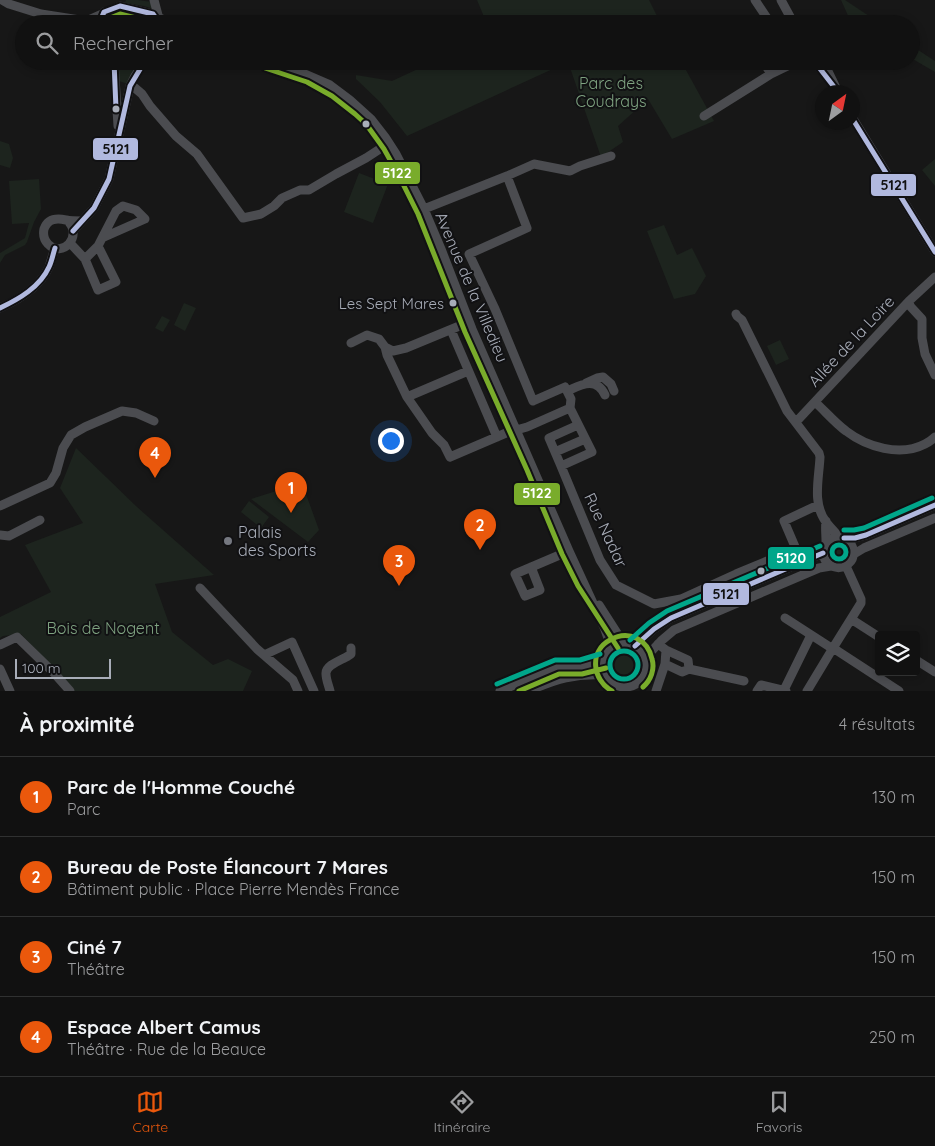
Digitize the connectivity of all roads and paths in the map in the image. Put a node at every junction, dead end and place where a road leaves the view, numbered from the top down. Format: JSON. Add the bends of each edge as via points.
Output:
{"nodes":[{"id":1,"x":2,"y":0,"type":"edge"},
{"id":2,"x":154,"y":0,"type":"edge"},
{"id":3,"x":755,"y":0,"type":"edge"},
{"id":4,"x":781,"y":0,"type":"edge"},
{"id":5,"x":786,"y":0,"type":"edge"},
{"id":6,"x":121,"y":3,"type":"edge"},
{"id":7,"x":104,"y":12,"type":"junction"},
{"id":8,"x":47,"y":15,"type":"edge"},
{"id":9,"x":99,"y":15,"type":"edge"},
{"id":10,"x":103,"y":15,"type":"edge"},
{"id":11,"x":149,"y":15,"type":"edge"},
{"id":12,"x":157,"y":15,"type":"edge"},
{"id":13,"x":765,"y":15,"type":"edge"},
{"id":14,"x":789,"y":15,"type":"edge"},
{"id":15,"x":794,"y":15,"type":"edge"},
{"id":16,"x":115,"y":70,"type":"edge"},
{"id":17,"x":139,"y":70,"type":"edge"},
{"id":18,"x":295,"y":70,"type":"edge"},
{"id":19,"x":768,"y":70,"type":"edge"},
{"id":20,"x":779,"y":70,"type":"edge"},
{"id":21,"x":821,"y":70,"type":"edge"},
{"id":22,"x":827,"y":70,"type":"edge"},
{"id":23,"x":770,"y":74,"type":"junction"},
{"id":24,"x":833,"y":85,"type":"edge"},
{"id":25,"x":834,"y":85,"type":"edge"},
{"id":26,"x":130,"y":86,"type":"junction"},
{"id":27,"x":704,"y":116,"type":"dead end"},
{"id":28,"x":860,"y":129,"type":"edge"},
{"id":29,"x":119,"y":134,"type":"junction"},
{"id":30,"x":389,"y":143,"type":"junction"},
{"id":31,"x":611,"y":156,"type":"dead end"},
{"id":32,"x":507,"y":176,"type":"junction"},
{"id":33,"x":424,"y":209,"type":"junction"},
{"id":34,"x":67,"y":220,"type":"junction"},
{"id":35,"x":82,"y":221,"type":"junction"},
{"id":36,"x":74,"y":231,"type":"junction"},
{"id":37,"x":100,"y":242,"type":"junction"},
{"id":38,"x":70,"y":243,"type":"junction"},
{"id":39,"x":55,"y":248,"type":"junction"},
{"id":40,"x":935,"y":252,"type":"edge"},
{"id":41,"x":85,"y":259,"type":"junction"},
{"id":42,"x":935,"y":277,"type":"edge"},
{"id":43,"x":909,"y":301,"type":"junction"},
{"id":44,"x":0,"y":308,"type":"edge"},
{"id":45,"x":736,"y":314,"type":"dead end"},
{"id":46,"x":469,"y":322,"type":"junction"},
{"id":47,"x":451,"y":330,"type":"junction"},
{"id":48,"x":351,"y":343,"type":"dead end"},
{"id":49,"x":385,"y":348,"type":"junction"},
{"id":50,"x":468,"y":371,"type":"junction"},
{"id":51,"x":935,"y":375,"type":"edge"},
{"id":52,"x":586,"y":383,"type":"junction"},
{"id":53,"x":614,"y":390,"type":"dead end"},
{"id":54,"x":567,"y":391,"type":"junction"},
{"id":55,"x":605,"y":394,"type":"dead end"},
{"id":56,"x":407,"y":397,"type":"junction"},
{"id":57,"x":815,"y":402,"type":"junction"},
{"id":58,"x":570,"y":408,"type":"junction"},
{"id":59,"x":154,"y":420,"type":"dead end"},
{"id":60,"x":796,"y":422,"type":"junction"},
{"id":61,"x":578,"y":425,"type":"junction"},
{"id":62,"x":517,"y":429,"type":"junction"},
{"id":63,"x":497,"y":437,"type":"junction"},
{"id":64,"x":935,"y":437,"type":"edge"},
{"id":65,"x":585,"y":439,"type":"junction"},
{"id":66,"x":555,"y":452,"type":"junction"},
{"id":67,"x":561,"y":466,"type":"junction"},
{"id":68,"x":818,"y":505,"type":"junction"},
{"id":69,"x":935,"y":505,"type":"edge"},
{"id":70,"x":0,"y":506,"type":"edge"},
{"id":71,"x":935,"y":518,"type":"edge"},
{"id":72,"x":40,"y":520,"type":"dead end"},
{"id":73,"x":826,"y":521,"type":"junction"},
{"id":74,"x":0,"y":535,"type":"edge"},
{"id":75,"x":842,"y":538,"type":"junction"},
{"id":76,"x":826,"y":543,"type":"junction"},
{"id":77,"x":569,"y":551,"type":"junction"},
{"id":78,"x":823,"y":553,"type":"junction"},
{"id":79,"x":854,"y":554,"type":"junction"},
{"id":80,"x":831,"y":566,"type":"junction"},
{"id":81,"x":846,"y":566,"type":"junction"},
{"id":82,"x":531,"y":567,"type":"dead end"},
{"id":83,"x":584,"y":582,"type":"junction"},
{"id":84,"x":200,"y":588,"type":"dead end"},
{"id":85,"x":733,"y":592,"type":"junction"},
{"id":86,"x":710,"y":601,"type":"junction"},
{"id":87,"x":785,"y":618,"type":"dead end"},
{"id":88,"x":851,"y":619,"type":"junction"},
{"id":89,"x":875,"y":634,"type":"edge"},
{"id":90,"x":811,"y":635,"type":"junction"},
{"id":91,"x":624,"y":644,"type":"junction"},
{"id":92,"x":658,"y":644,"type":"junction"},
{"id":93,"x":0,"y":645,"type":"edge"},
{"id":94,"x":635,"y":646,"type":"junction"},
{"id":95,"x":351,"y":648,"type":"dead end"},
{"id":96,"x":833,"y":648,"type":"junction"},
{"id":97,"x":609,"y":650,"type":"junction"},
{"id":98,"x":666,"y":650,"type":"junction"},
{"id":99,"x":264,"y":655,"type":"junction"},
{"id":100,"x":645,"y":658,"type":"junction"},
{"id":101,"x":603,"y":661,"type":"junction"},
{"id":102,"x":920,"y":663,"type":"edge"},
{"id":103,"x":665,"y":664,"type":"junction"},
{"id":104,"x":0,"y":669,"type":"edge"},
{"id":105,"x":689,"y":669,"type":"junction"},
{"id":106,"x":935,"y":672,"type":"edge"},
{"id":107,"x":605,"y":675,"type":"junction"},
{"id":108,"x":744,"y":681,"type":"dead end"},
{"id":109,"x":637,"y":687,"type":"edge"},
{"id":110,"x":624,"y":689,"type":"edge"},
{"id":111,"x":10,"y":691,"type":"edge"},
{"id":112,"x":70,"y":691,"type":"edge"},
{"id":113,"x":298,"y":691,"type":"edge"},
{"id":114,"x":314,"y":691,"type":"edge"},
{"id":115,"x":330,"y":691,"type":"edge"},
{"id":116,"x":500,"y":691,"type":"edge"},
{"id":117,"x":529,"y":691,"type":"edge"},
{"id":118,"x":656,"y":691,"type":"edge"},
{"id":119,"x":757,"y":691,"type":"edge"},
{"id":120,"x":785,"y":691,"type":"edge"},
{"id":121,"x":807,"y":691,"type":"edge"},
{"id":122,"x":898,"y":691,"type":"edge"}],
"edges":[{"from":1,"to":8,"type":"street"},
{"from":2,"to":12,"type":"street"},
{"from":3,"to":13,"type":"street"},
{"from":4,"to":14,"type":"street"},
{"from":5,"to":15,"type":"street"},
{"from":6,"to":7,"type":"street"},
{"from":6,"to":11,"type":"street"},
{"from":7,"to":9,"type":"street"},
{"from":7,"to":10,"type":"street"},
{"from":16,"to":29,"type":"street"},
{"from":17,"to":26,"type":"street"},
{"from":18,"to":30,"type":"street","name":"Avenue de la Villedieu","via":[[330,85],[350,100],[371,119]]},
{"from":19,"to":23,"type":"street"},
{"from":20,"to":23,"type":"street"},
{"from":21,"to":24,"type":"street"},
{"from":22,"to":25,"type":"street"},
{"from":23,"to":27,"type":"street"},
{"from":26,"to":29,"type":"street"},
{"from":26,"to":30,"type":"street","via":[[142,94],[176,136],[197,154],[243,218],[261,214],[282,198],[300,190],[309,190]]},
{"from":28,"to":40,"type":"street"},
{"from":29,"to":35,"type":"street","via":[[109,179],[94,208]]},
{"from":30,"to":33,"type":"street","name":"Avenue de la Villedieu"},
{"from":31,"to":32,"type":"street","via":[[570,171],[534,164]]},
{"from":32,"to":33,"type":"street"},
{"from":32,"to":54,"type":"street","via":[[527,228],[469,254],[533,401],[565,388]]},
{"from":33,"to":46,"type":"street","name":"Avenue de la Villedieu"},
{"from":34,"to":35,"type":"street"},
{"from":34,"to":36,"type":"street"},
{"from":34,"to":39,"type":"street","via":[[52,220],[45,227],[44,237]]},
{"from":35,"to":36,"type":"street"},
{"from":36,"to":38,"type":"street"},
{"from":37,"to":37,"type":"street","via":[[124,229],[145,219],[136,210],[123,206],[116,210]]},
{"from":37,"to":41,"type":"street"},
{"from":37,"to":41,"type":"street","via":[[116,282],[98,290]]},
{"from":38,"to":39,"type":"street","via":[[63,248]]},
{"from":38,"to":41,"type":"street"},
{"from":39,"to":44,"type":"street","via":[[48,269],[35,286]]},
{"from":42,"to":43,"type":"street","name":"Allée de la Loire"},
{"from":43,"to":51,"type":"street","name":"Allée de la Loire","via":[[922,319],[925,354]]},
{"from":43,"to":57,"type":"street","name":"Allée de la Loire"},
{"from":45,"to":60,"type":"street"},
{"from":46,"to":47,"type":"street"},
{"from":46,"to":62,"type":"street","name":"Avenue de la Villedieu"},
{"from":47,"to":49,"type":"street","via":[[406,348],[393,351]]},
{"from":47,"to":50,"type":"street"},
{"from":48,"to":49,"type":"street","via":[[367,335],[379,339]]},
{"from":49,"to":56,"type":"street"},
{"from":50,"to":56,"type":"street"},
{"from":50,"to":63,"type":"street"},
{"from":52,"to":53,"type":"street","via":[[603,377]]},
{"from":52,"to":54,"type":"street"},
{"from":52,"to":55,"type":"street","via":[[596,385]]},
{"from":54,"to":58,"type":"street","via":[[571,399]]},
{"from":56,"to":63,"type":"street","via":[[450,457]]},
{"from":57,"to":60,"type":"street","name":"Allée de la Loire"},
{"from":57,"to":64,"type":"street","name":"Allée de la Loire","via":[[846,431],[884,449],[906,450]]},
{"from":58,"to":61,"type":"street"},
{"from":58,"to":62,"type":"street"},
{"from":59,"to":70,"type":"street","via":[[122,411],[78,431],[71,435],[63,448],[50,484]]},
{"from":60,"to":68,"type":"street","via":[[819,453]]},
{"from":61,"to":65,"type":"street"},
{"from":61,"to":66,"type":"street","via":[[549,438]]},
{"from":62,"to":63,"type":"street"},
{"from":62,"to":77,"type":"street","name":"Avenue de la Villedieu"},
{"from":65,"to":66,"type":"street"},
{"from":65,"to":67,"type":"street","via":[[592,452]]},
{"from":66,"to":67,"type":"street","name":"Rue Nadar"},
{"from":67,"to":68,"type":"street","name":"Rue Nadar","via":[[600,560],[616,585],[654,604],[681,599],[796,550],[784,521]]},
{"from":68,"to":73,"type":"street"},
{"from":69,"to":75,"type":"street","via":[[866,535]]},
{"from":71,"to":79,"type":"street"},
{"from":72,"to":74,"type":"street","via":[[8,536]]},
{"from":73,"to":75,"type":"street"},
{"from":73,"to":76,"type":"street"},
{"from":75,"to":76,"type":"street","via":[[834,537]]},
{"from":75,"to":79,"type":"street","via":[[852,544]]},
{"from":76,"to":78,"type":"street"},
{"from":77,"to":82,"type":"street"},
{"from":77,"to":83,"type":"street","name":"Avenue de la Villedieu"},
{"from":78,"to":80,"type":"street"},
{"from":78,"to":85,"type":"street"},
{"from":79,"to":81,"type":"street"},
{"from":80,"to":81,"type":"street"},
{"from":80,"to":92,"type":"street","via":[[693,621],[674,630]]},
{"from":81,"to":88,"type":"street","via":[[861,599]]},
{"from":83,"to":91,"type":"street","name":"Avenue de la Villedieu"},
{"from":83,"to":97,"type":"street","name":"Avenue de la Villedieu","via":[[607,635]]},
{"from":84,"to":99,"type":"street"},
{"from":85,"to":86,"type":"street"},
{"from":85,"to":86,"type":"street","via":[[725,580],[696,593]]},
{"from":86,"to":94,"type":"street","via":[[671,618]]},
{"from":87,"to":90,"type":"street"},
{"from":88,"to":89,"type":"street"},
{"from":88,"to":96,"type":"street"},
{"from":90,"to":96,"type":"street"},
{"from":90,"to":120,"type":"street"},
{"from":91,"to":94,"type":"street"},
{"from":91,"to":97,"type":"street"},
{"from":92,"to":98,"type":"street"},
{"from":92,"to":100,"type":"street"},
{"from":93,"to":112,"type":"street","via":[[17,637]]},
{"from":94,"to":100,"type":"street"},
{"from":95,"to":115,"type":"street","via":[[348,656],[326,670]]},
{"from":96,"to":121,"type":"street"},
{"from":96,"to":122,"type":"street"},
{"from":97,"to":101,"type":"street"},
{"from":98,"to":103,"type":"street"},
{"from":98,"to":105,"type":"street","via":[[688,660]]},
{"from":99,"to":113,"type":"street","via":[[293,680]]},
{"from":99,"to":114,"type":"street","via":[[292,642]]},
{"from":100,"to":109,"type":"street","via":[[644,674]]},
{"from":101,"to":107,"type":"street"},
{"from":101,"to":116,"type":"street","via":[[581,667],[557,667]]},
{"from":102,"to":106,"type":"street"},
{"from":103,"to":105,"type":"street","via":[[682,672]]},
{"from":103,"to":118,"type":"street"},
{"from":104,"to":111,"type":"street"},
{"from":105,"to":108,"type":"street"},
{"from":107,"to":110,"type":"street"},
{"from":107,"to":117,"type":"street","via":[[573,676]]},
{"from":109,"to":110,"type":"street","via":[[633,685]]},
{"from":119,"to":120,"type":"street","via":[[761,685]]}]}
